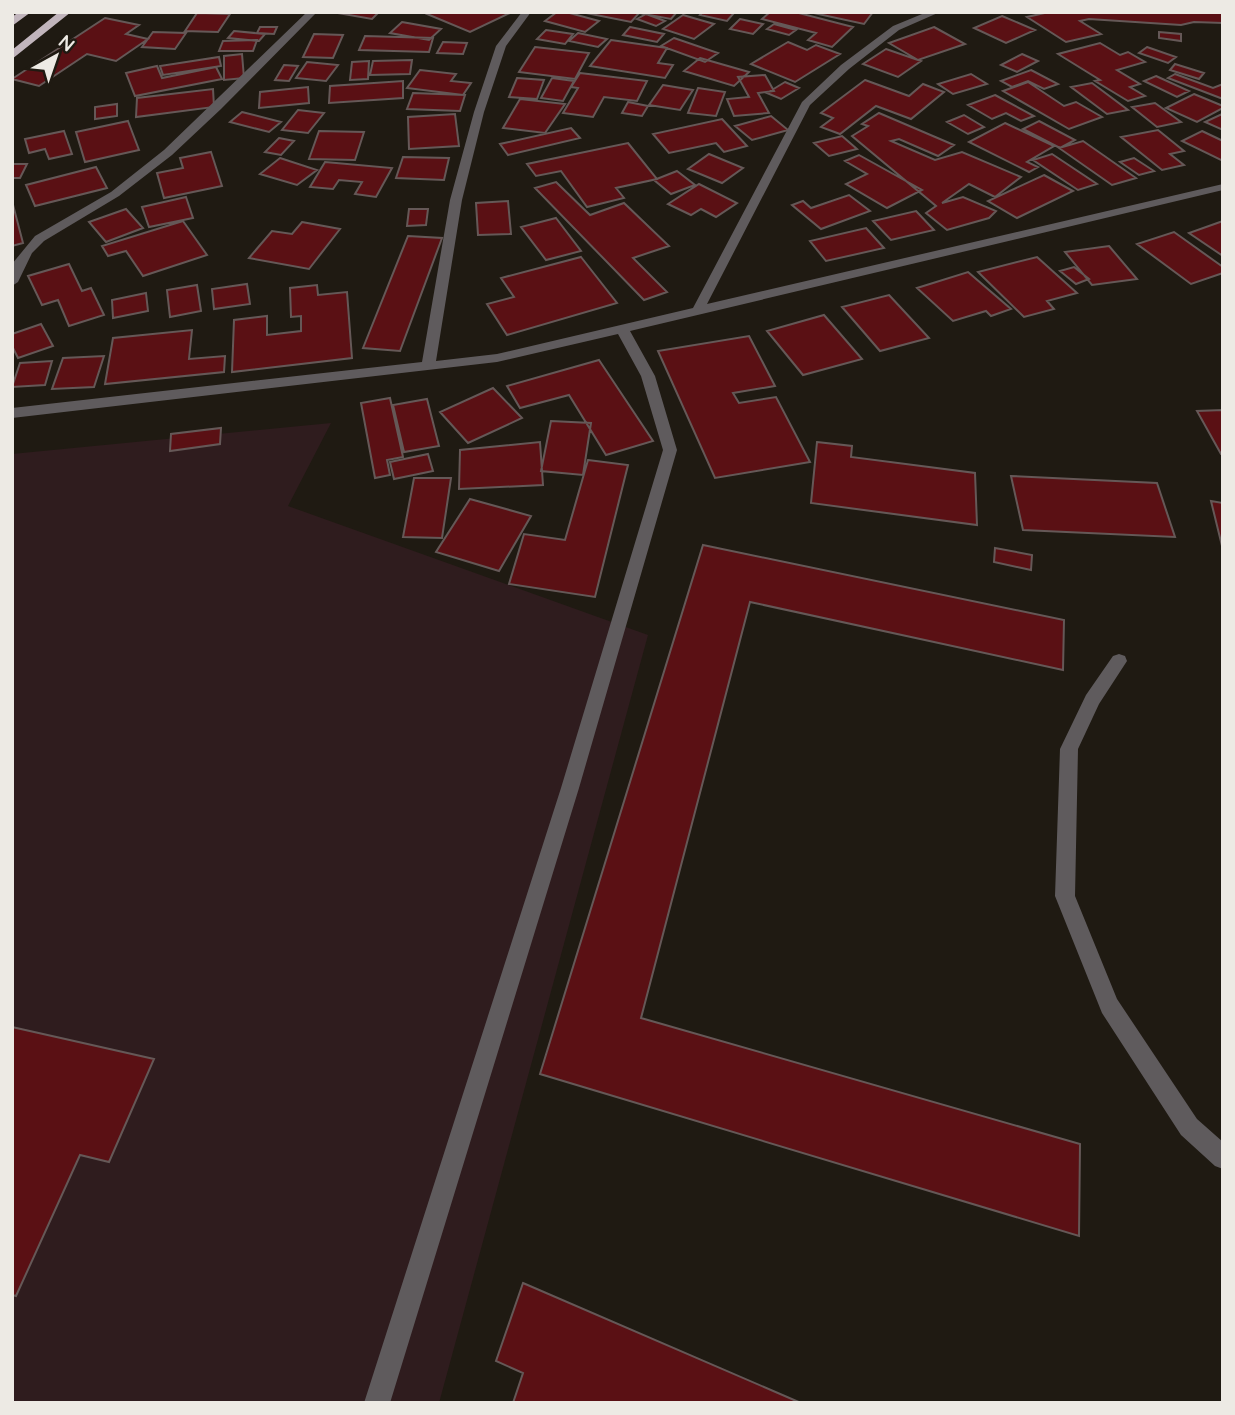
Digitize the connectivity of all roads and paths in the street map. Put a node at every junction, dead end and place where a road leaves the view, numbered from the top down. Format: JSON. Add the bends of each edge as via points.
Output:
{"nodes":[{"id":1,"x":26,"y":12,"type":"edge"},
{"id":2,"x":66,"y":12,"type":"edge"},
{"id":3,"x":313,"y":12,"type":"edge"},
{"id":4,"x":527,"y":12,"type":"edge"},
{"id":5,"x":936,"y":12,"type":"edge"},
{"id":6,"x":12,"y":23,"type":"edge"},
{"id":7,"x":12,"y":56,"type":"edge"},
{"id":8,"x":1223,"y":187,"type":"edge"},
{"id":9,"x":12,"y":282,"type":"edge"},
{"id":10,"x":697,"y":312,"type":"junction"},
{"id":11,"x":622,"y":329,"type":"junction"},
{"id":12,"x":428,"y":366,"type":"junction"},
{"id":13,"x":12,"y":412,"type":"edge"},
{"id":14,"x":1119,"y":661,"type":"dead end"},
{"id":15,"x":1223,"y":1158,"type":"edge"},
{"id":16,"x":377,"y":1403,"type":"edge"}],
"edges":[{"from":1,"to":6,"type":"highway"},
{"from":2,"to":7,"type":"highway"},
{"from":3,"to":9,"type":"street","via":[[203,121],[113,195],[34,244],[15,269]]},
{"from":4,"to":12,"type":"street","via":[[500,46],[479,112],[456,201]]},
{"from":5,"to":10,"type":"street","via":[[896,28],[806,104]]},
{"from":8,"to":10,"type":"street"},
{"from":10,"to":11,"type":"street"},
{"from":11,"to":12,"type":"street","via":[[497,358]]},
{"from":11,"to":16,"type":"street","via":[[648,376],[670,450],[570,788]]},
{"from":12,"to":13,"type":"street"},
{"from":14,"to":15,"type":"street","via":[[1092,701],[1069,749],[1065,896],[1109,1006],[1189,1127]]}]}
